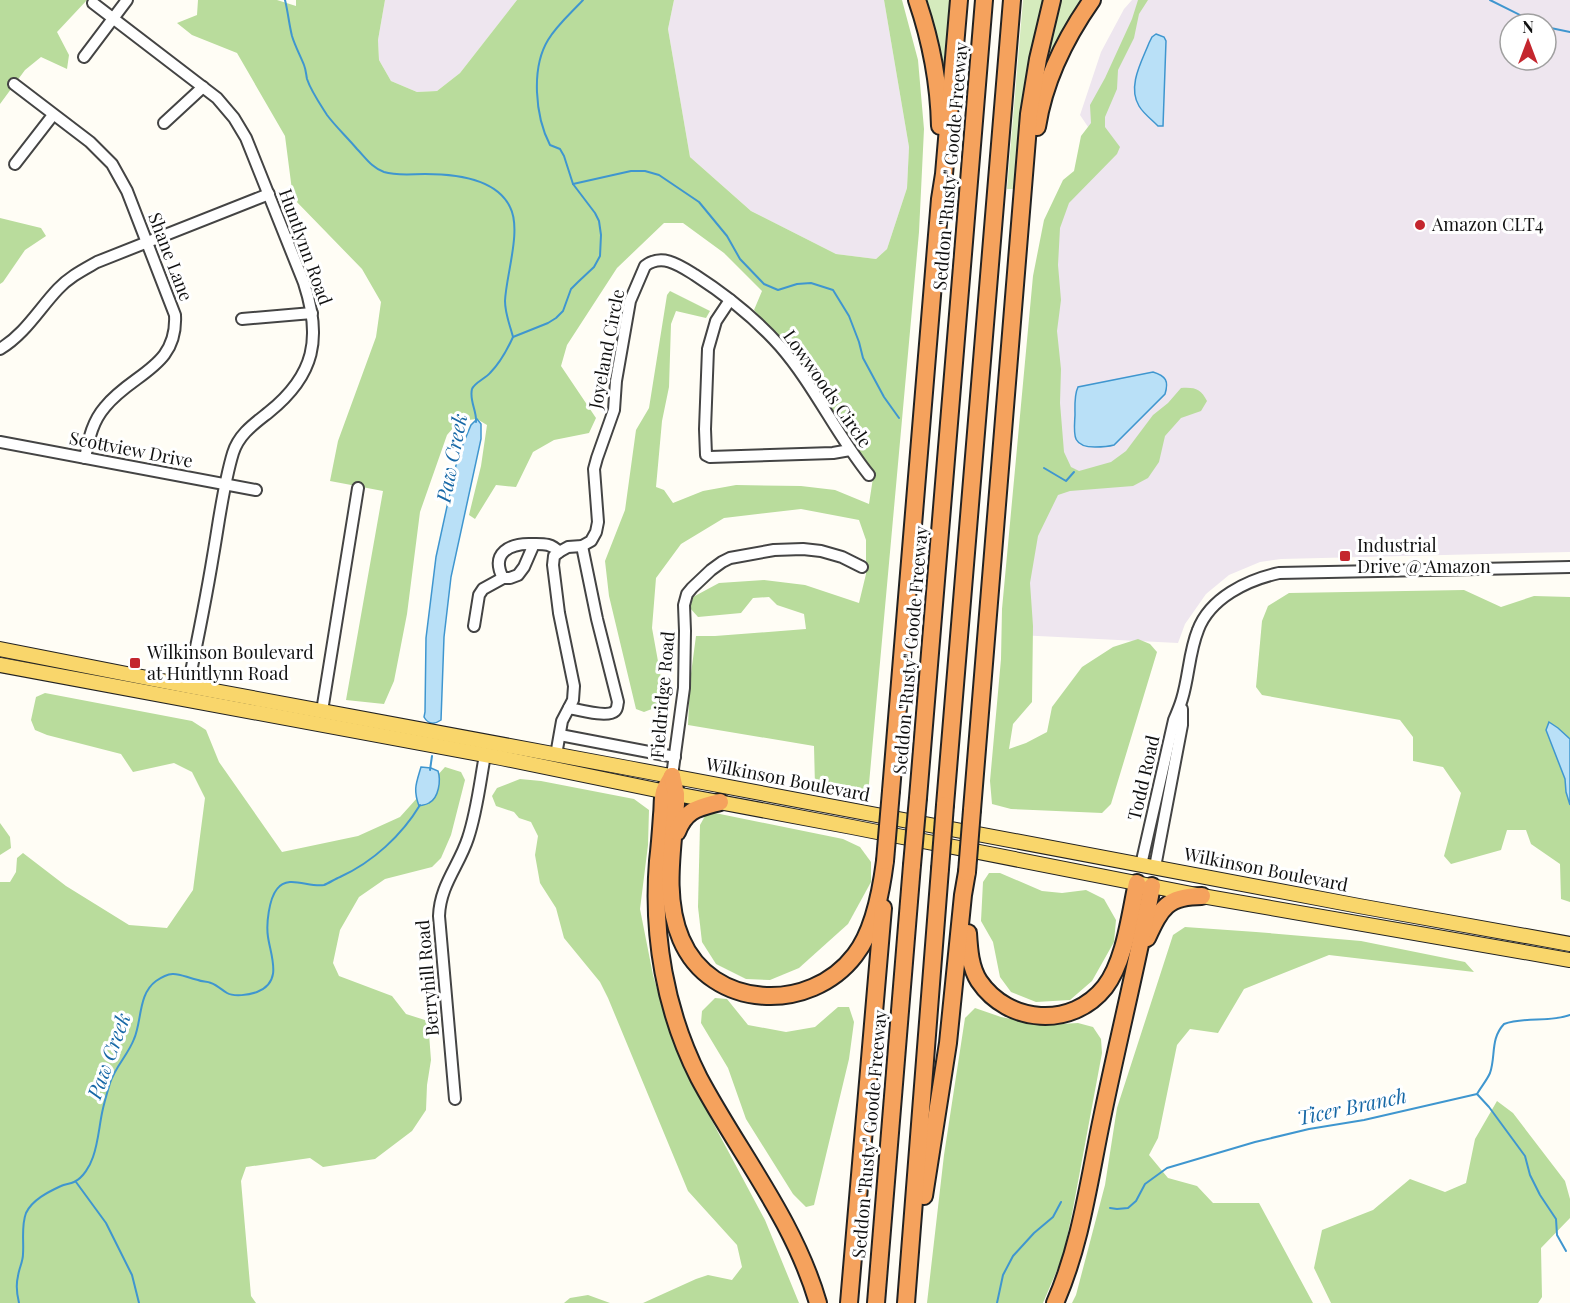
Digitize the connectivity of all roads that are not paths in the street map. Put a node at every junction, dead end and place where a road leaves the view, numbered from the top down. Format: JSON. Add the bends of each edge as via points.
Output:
{"nodes":[{"id":1,"x":127,"y":0,"type":"edge"},
{"id":2,"x":917,"y":0,"type":"edge"},
{"id":3,"x":959,"y":0,"type":"edge"},
{"id":4,"x":984,"y":0,"type":"edge"},
{"id":5,"x":1012,"y":0,"type":"edge"},
{"id":6,"x":1052,"y":0,"type":"edge"},
{"id":7,"x":1092,"y":0,"type":"edge"},
{"id":8,"x":93,"y":3,"type":"dead end"},
{"id":9,"x":113,"y":19,"type":"junction"},
{"id":10,"x":84,"y":57,"type":"dead end"},
{"id":11,"x":14,"y":84,"type":"dead end"},
{"id":12,"x":203,"y":87,"type":"junction"},
{"id":13,"x":53,"y":115,"type":"junction"},
{"id":14,"x":164,"y":123,"type":"dead end"},
{"id":15,"x":15,"y":164,"type":"dead end"},
{"id":16,"x":1023,"y":183,"type":"junction"},
{"id":17,"x":269,"y":194,"type":"junction"},
{"id":18,"x":940,"y":199,"type":"junction"},
{"id":19,"x":147,"y":243,"type":"junction"},
{"id":20,"x":730,"y":300,"type":"junction"},
{"id":21,"x":312,"y":314,"type":"junction"},
{"id":22,"x":242,"y":320,"type":"dead end"},
{"id":23,"x":0,"y":349,"type":"edge"},
{"id":24,"x":0,"y":442,"type":"edge"},
{"id":25,"x":850,"y":450,"type":"junction"},
{"id":26,"x":85,"y":458,"type":"junction"},
{"id":27,"x":868,"y":475,"type":"dead end"},
{"id":28,"x":225,"y":485,"type":"junction"},
{"id":29,"x":358,"y":489,"type":"dead end"},
{"id":30,"x":256,"y":490,"type":"dead end"},
{"id":31,"x":534,"y":544,"type":"junction"},
{"id":32,"x":582,"y":546,"type":"junction"},
{"id":33,"x":559,"y":552,"type":"junction"},
{"id":34,"x":862,"y":567,"type":"dead end"},
{"id":35,"x":1570,"y":567,"type":"edge"},
{"id":36,"x":503,"y":578,"type":"junction"},
{"id":37,"x":474,"y":626,"type":"dead end"},
{"id":38,"x":0,"y":649,"type":"edge"},
{"id":39,"x":0,"y":665,"type":"edge"},
{"id":40,"x":188,"y":686,"type":"junction"},
{"id":41,"x":569,"y":708,"type":"junction"},
{"id":42,"x":275,"y":709,"type":"junction"},
{"id":43,"x":322,"y":711,"type":"junction"},
{"id":44,"x":560,"y":735,"type":"junction"},
{"id":45,"x":485,"y":755,"type":"junction"},
{"id":46,"x":556,"y":755,"type":"junction"},
{"id":47,"x":675,"y":757,"type":"junction"},
{"id":48,"x":628,"y":768,"type":"junction"},
{"id":49,"x":672,"y":776,"type":"junction"},
{"id":50,"x":670,"y":793,"type":"junction"},
{"id":51,"x":720,"y":802,"type":"junction"},
{"id":52,"x":674,"y":841,"type":"junction"},
{"id":53,"x":1148,"y":866,"type":"junction"},
{"id":54,"x":884,"y":868,"type":"junction"},
{"id":55,"x":967,"y":872,"type":"junction"},
{"id":56,"x":1144,"y":885,"type":"junction"},
{"id":57,"x":1202,"y":896,"type":"junction"},
{"id":58,"x":1570,"y":944,"type":"edge"},
{"id":59,"x":1138,"y":958,"type":"junction"},
{"id":60,"x":1570,"y":960,"type":"edge"},
{"id":61,"x":455,"y":1099,"type":"dead end"},
{"id":62,"x":906,"y":1302,"type":"edge"},
{"id":63,"x":818,"y":1303,"type":"edge"},
{"id":64,"x":849,"y":1303,"type":"edge"},
{"id":65,"x":876,"y":1303,"type":"edge"},
{"id":66,"x":1055,"y":1303,"type":"edge"}],
"edges":[{"from":1,"to":9,"type":"street"},
{"from":2,"to":18,"type":"highway","via":[[930,44],[937,90]]},
{"from":3,"to":18,"type":"highway"},
{"from":4,"to":65,"type":"highway","name":"Seddon \"Rusty\" Goode Freeway","bridge":true},
{"from":5,"to":62,"type":"highway","bridge":true},
{"from":6,"to":16,"type":"highway","via":[[1034,82]]},
{"from":7,"to":16,"type":"highway","via":[[1056,65],[1038,117]]},
{"from":8,"to":9,"type":"street","name":"Huntlynn Road"},
{"from":9,"to":10,"type":"street"},
{"from":9,"to":12,"type":"street","name":"Huntlynn Road"},
{"from":11,"to":13,"type":"street","name":"Shane Lane"},
{"from":12,"to":14,"type":"street"},
{"from":12,"to":17,"type":"street","name":"Huntlynn Road","via":[[226,107],[241,128]]},
{"from":13,"to":15,"type":"street"},
{"from":13,"to":19,"type":"street","name":"Shane Lane","via":[[112,164]]},
{"from":16,"to":55,"type":"highway","bridge":true},
{"from":17,"to":19,"type":"street"},
{"from":17,"to":21,"type":"street","name":"Huntlynn Road","via":[[304,282]]},
{"from":18,"to":54,"type":"highway","bridge":true},
{"from":19,"to":23,"type":"street","via":[[97,262],[70,279],[19,335]]},
{"from":19,"to":26,"type":"street","name":"Shane Lane","via":[[175,315],[173,340],[160,362],[104,408],[91,431]]},
{"from":20,"to":25,"type":"street","name":"Lowwoods Circle","via":[[780,346]]},
{"from":20,"to":25,"type":"street","via":[[716,321],[708,349],[706,455]]},
{"from":20,"to":32,"type":"street","name":"Joyeland Circle","via":[[670,261],[654,261],[645,266],[630,301],[614,410],[594,469],[596,532]]},
{"from":21,"to":22,"type":"street"},
{"from":21,"to":28,"type":"street","name":"Huntlynn Road","via":[[311,352],[302,374],[287,395],[239,440]]},
{"from":24,"to":26,"type":"street","name":"Scottview Drive"},
{"from":25,"to":27,"type":"street","name":"Lowwoods Circle"},
{"from":26,"to":28,"type":"street","name":"Scottview Drive"},
{"from":28,"to":30,"type":"street","name":"Scottview Drive"},
{"from":28,"to":40,"type":"street","name":"Huntlynn Road"},
{"from":29,"to":43,"type":"street"},
{"from":31,"to":33,"type":"street","via":[[554,546]]},
{"from":31,"to":36,"type":"street","via":[[518,575]]},
{"from":31,"to":36,"type":"street","via":[[520,543],[502,554],[498,562]]},
{"from":32,"to":33,"type":"street"},
{"from":32,"to":41,"type":"street","via":[[618,702],[617,709],[607,715]]},
{"from":33,"to":41,"type":"street","via":[[553,565],[574,686]]},
{"from":34,"to":47,"type":"street","name":"Fieldridge Road","via":[[821,551],[774,550],[730,558],[692,588],[684,605],[684,688]]},
{"from":35,"to":53,"type":"street","name":"Todd Road","via":[[1289,572],[1258,578],[1227,595],[1202,621],[1193,646],[1182,700],[1182,725]]},
{"from":36,"to":37,"type":"street","via":[[479,595]]},
{"from":38,"to":40,"type":"main road","name":"Wilkinson Boulevard"},
{"from":39,"to":42,"type":"main road","name":"Wilkinson Boulevard"},
{"from":40,"to":42,"type":"main road","name":"Wilkinson Boulevard"},
{"from":41,"to":44,"type":"street"},
{"from":42,"to":43,"type":"main road","name":"Wilkinson Boulevard"},
{"from":42,"to":45,"type":"main road","name":"Wilkinson Boulevard"},
{"from":43,"to":46,"type":"main road","name":"Wilkinson Boulevard"},
{"from":44,"to":46,"type":"street"},
{"from":44,"to":47,"type":"street"},
{"from":45,"to":48,"type":"main road","via":[[493,750],[580,765]]},
{"from":45,"to":50,"type":"main road","name":"Wilkinson Boulevard"},
{"from":45,"to":61,"type":"street","name":"Berryhill Road","via":[[469,836],[439,905]]},
{"from":46,"to":48,"type":"main road","name":"Wilkinson Boulevard"},
{"from":47,"to":49,"type":"street","name":"Fieldridge Road"},
{"from":48,"to":49,"type":"main road","name":"Wilkinson Boulevard"},
{"from":49,"to":50,"type":"highway"},
{"from":49,"to":53,"type":"main road","name":"Wilkinson Boulevard"},
{"from":50,"to":51,"type":"main road","name":"Wilkinson Boulevard"},
{"from":50,"to":52,"type":"highway"},
{"from":50,"to":63,"type":"highway","via":[[658,865],[657,911],[662,963],[674,1015],[699,1076],[790,1230]]},
{"from":51,"to":52,"type":"highway","via":[[692,811],[684,818]]},
{"from":51,"to":56,"type":"main road","name":"Wilkinson Boulevard"},
{"from":52,"to":54,"type":"highway","via":[[673,906],[687,950],[715,979],[751,994],[795,994],[821,984],[844,967],[870,928]]},
{"from":53,"to":56,"type":"main road"},
{"from":53,"to":58,"type":"main road","name":"Wilkinson Boulevard"},
{"from":54,"to":64,"type":"highway"},
{"from":55,"to":56,"type":"highway","via":[[969,948],[978,980],[1008,1008],[1040,1017],[1060,1015],[1083,1006],[1106,986],[1114,974]]},
{"from":55,"to":62,"type":"highway","via":[[947,1053]]},
{"from":56,"to":57,"type":"main road","name":"Wilkinson Boulevard"},
{"from":56,"to":59,"type":"highway"},
{"from":57,"to":59,"type":"highway","via":[[1188,896],[1169,904],[1154,923]]},
{"from":57,"to":60,"type":"main road","name":"Wilkinson Boulevard"},
{"from":59,"to":66,"type":"highway","via":[[1076,1243]]}]}
